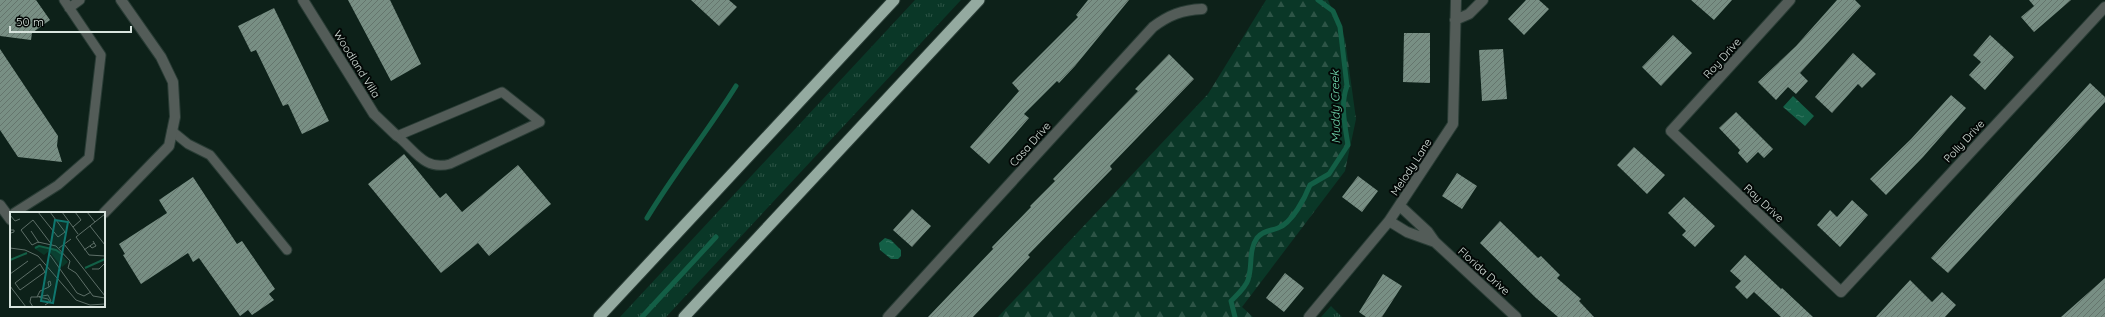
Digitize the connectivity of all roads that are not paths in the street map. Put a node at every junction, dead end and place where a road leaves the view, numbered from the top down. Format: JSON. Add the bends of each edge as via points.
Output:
{"nodes":[{"id":1,"x":64,"y":0,"type":"edge"},
{"id":2,"x":80,"y":0,"type":"edge"},
{"id":3,"x":121,"y":0,"type":"edge"},
{"id":4,"x":303,"y":0,"type":"edge"},
{"id":5,"x":894,"y":0,"type":"edge"},
{"id":6,"x":979,"y":0,"type":"edge"},
{"id":7,"x":1456,"y":0,"type":"edge"},
{"id":8,"x":1483,"y":0,"type":"edge"},
{"id":9,"x":1790,"y":0,"type":"edge"},
{"id":10,"x":2105,"y":7,"type":"edge"},
{"id":11,"x":69,"y":8,"type":"junction"},
{"id":12,"x":1202,"y":9,"type":"dead end"},
{"id":13,"x":1456,"y":20,"type":"junction"},
{"id":14,"x":172,"y":131,"type":"junction"},
{"id":15,"x":1671,"y":131,"type":"joint"},
{"id":16,"x":397,"y":136,"type":"junction"},
{"id":17,"x":0,"y":205,"type":"edge"},
{"id":18,"x":1400,"y":206,"type":"junction"},
{"id":19,"x":17,"y":212,"type":"edge"},
{"id":20,"x":105,"y":212,"type":"edge"},
{"id":21,"x":10,"y":215,"type":"edge"},
{"id":22,"x":1389,"y":221,"type":"junction"},
{"id":23,"x":1435,"y":242,"type":"junction"},
{"id":24,"x":287,"y":250,"type":"dead end"},
{"id":25,"x":1842,"y":292,"type":"joint"},
{"id":26,"x":599,"y":317,"type":"edge"},
{"id":27,"x":684,"y":317,"type":"edge"},
{"id":28,"x":888,"y":317,"type":"edge"},
{"id":29,"x":1309,"y":317,"type":"edge"},
{"id":30,"x":1516,"y":317,"type":"edge"}],
"edges":[{"from":1,"to":11,"type":"lane"},
{"from":2,"to":11,"type":"lane"},
{"from":3,"to":14,"type":"street","via":[[161,57],[173,82],[175,117]]},
{"from":4,"to":16,"type":"street","name":"Woodland Villa","via":[[374,114]]},
{"from":5,"to":26,"type":"highway"},
{"from":6,"to":27,"type":"highway"},
{"from":7,"to":13,"type":"street","name":"Melody Lane"},
{"from":8,"to":13,"type":"street","via":[[1469,14]]},
{"from":9,"to":15,"type":"street","name":"Roy Drive"},
{"from":10,"to":25,"type":"street","name":"Polly Drive"},
{"from":11,"to":19,"type":"lane","via":[[101,55],[89,158],[58,185]]},
{"from":12,"to":28,"type":"street","name":"Casa Drive","via":[[1186,10],[1166,17],[1153,27]]},
{"from":13,"to":18,"type":"street","name":"Melody Lane","via":[[1453,124]]},
{"from":14,"to":20,"type":"street","via":[[169,146]]},
{"from":14,"to":24,"type":"lane","via":[[188,144],[210,155]]},
{"from":15,"to":25,"type":"street","name":"Ray Drive"},
{"from":16,"to":16,"type":"lane","via":[[427,163],[440,167],[540,122],[502,92]]},
{"from":17,"to":21,"type":"street"},
{"from":18,"to":22,"type":"street","name":"Melody Lane"},
{"from":18,"to":23,"type":"street","name":"Florida Drive"},
{"from":22,"to":23,"type":"street","name":"Florida Drive","via":[[1407,232]]},
{"from":22,"to":29,"type":"street","name":"Melody Lane"},
{"from":23,"to":30,"type":"street","name":"Florida Drive"}]}
